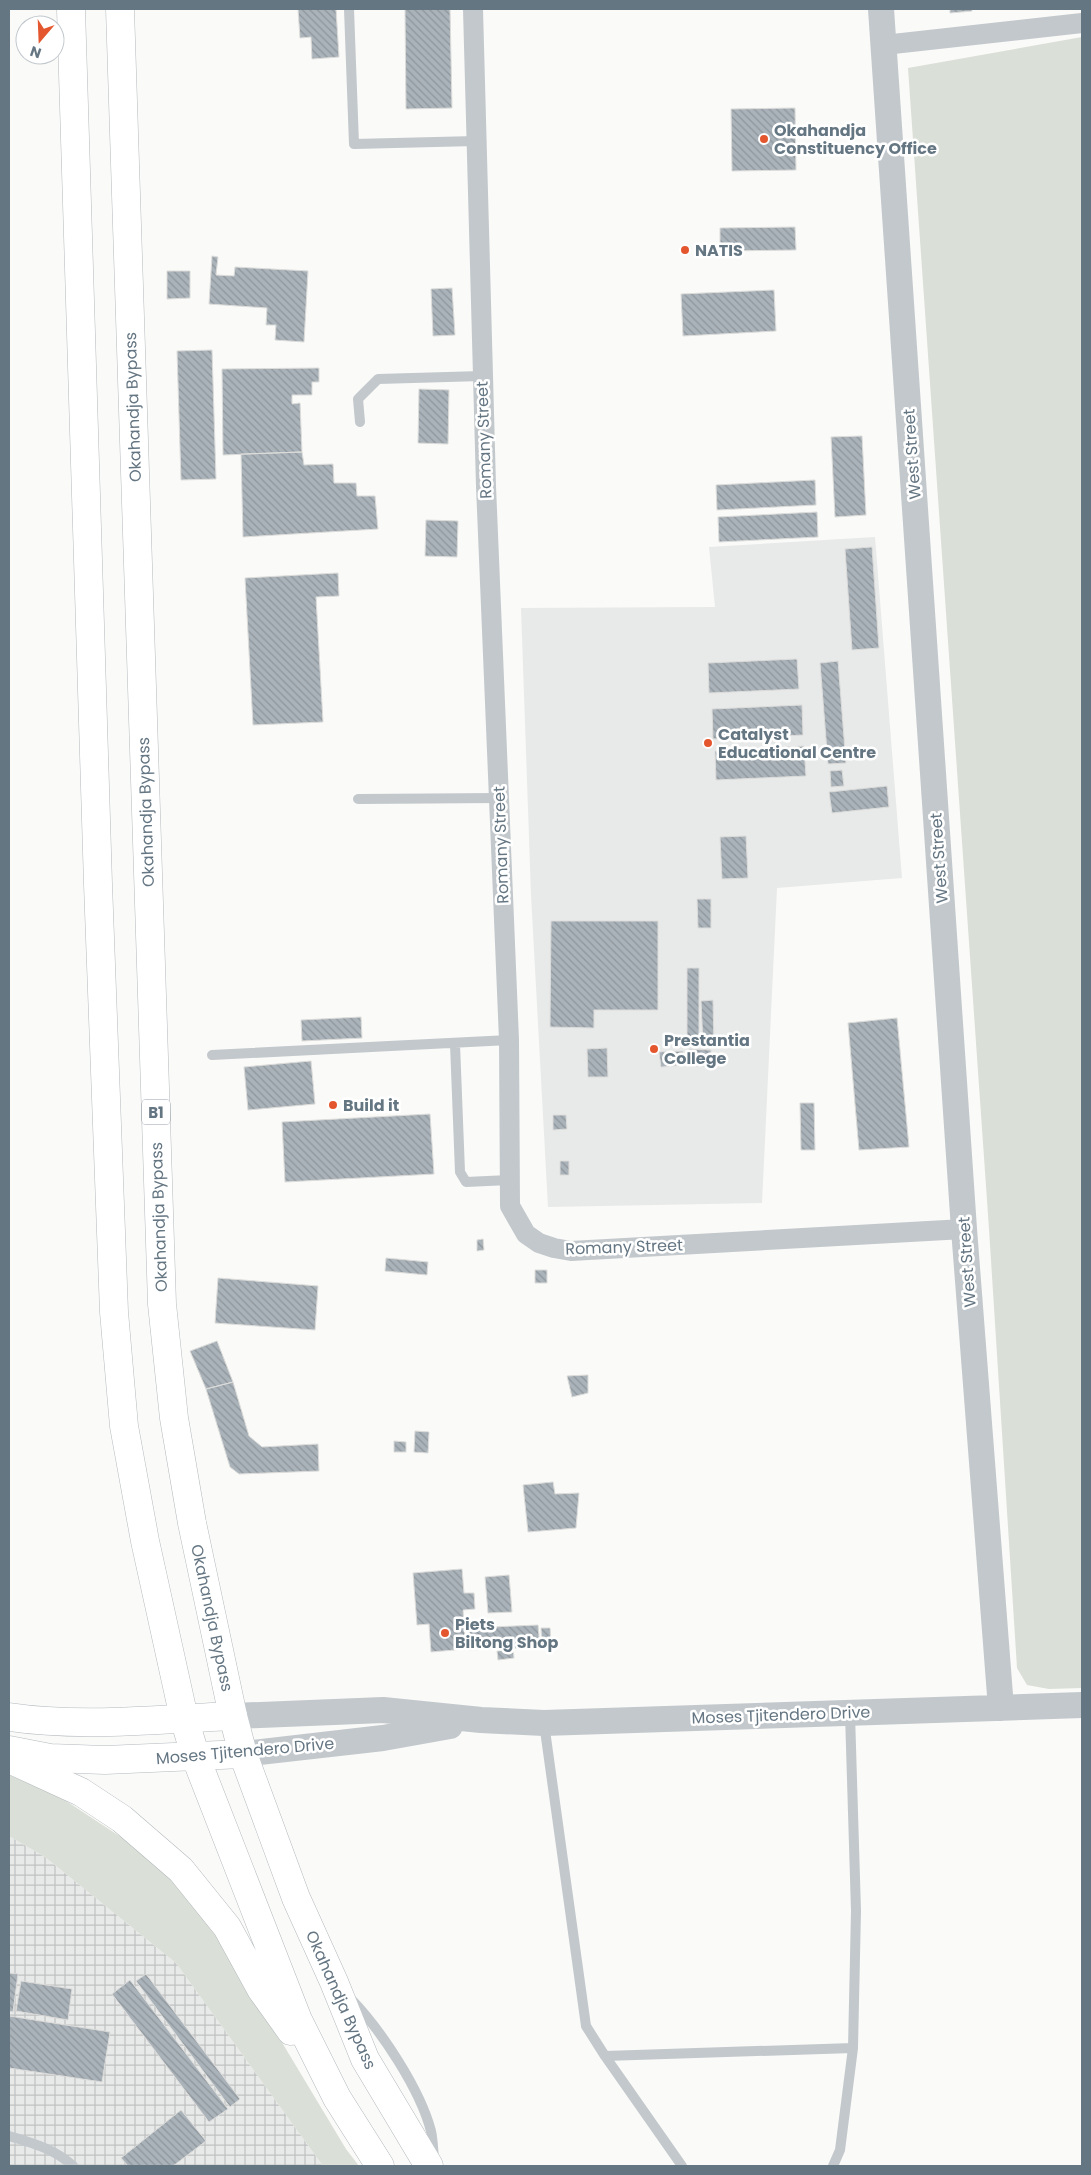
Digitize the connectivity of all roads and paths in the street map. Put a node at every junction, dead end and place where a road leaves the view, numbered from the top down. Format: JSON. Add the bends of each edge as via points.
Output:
{"nodes":[{"id":1,"x":72,"y":9,"type":"edge"},
{"id":2,"x":120,"y":9,"type":"edge"},
{"id":3,"x":349,"y":9,"type":"edge"},
{"id":4,"x":473,"y":9,"type":"edge"},
{"id":5,"x":881,"y":9,"type":"edge"},
{"id":6,"x":1082,"y":23,"type":"edge"},
{"id":7,"x":884,"y":45,"type":"junction"},
{"id":8,"x":476,"y":141,"type":"junction"},
{"id":9,"x":482,"y":376,"type":"junction"},
{"id":10,"x":360,"y":422,"type":"dead end"},
{"id":11,"x":499,"y":798,"type":"junction"},
{"id":12,"x":358,"y":799,"type":"dead end"},
{"id":13,"x":509,"y":1040,"type":"junction"},
{"id":14,"x":455,"y":1044,"type":"junction"},
{"id":15,"x":212,"y":1055,"type":"dead end"},
{"id":16,"x":509,"y":1180,"type":"junction"},
{"id":17,"x":964,"y":1229,"type":"junction"},
{"id":18,"x":1082,"y":1705,"type":"edge"},
{"id":19,"x":1001,"y":1708,"type":"junction"},
{"id":20,"x":850,"y":1713,"type":"junction"},
{"id":21,"x":233,"y":1716,"type":"junction"},
{"id":22,"x":9,"y":1718,"type":"edge"},
{"id":23,"x":184,"y":1718,"type":"junction"},
{"id":24,"x":481,"y":1720,"type":"junction"},
{"id":25,"x":544,"y":1723,"type":"junction"},
{"id":26,"x":9,"y":1750,"type":"edge"},
{"id":27,"x":243,"y":1754,"type":"junction"},
{"id":28,"x":196,"y":1758,"type":"junction"},
{"id":29,"x":9,"y":1759,"type":"edge"},
{"id":30,"x":334,"y":1982,"type":"junction"},
{"id":31,"x":853,"y":2048,"type":"junction"},
{"id":32,"x":605,"y":2056,"type":"junction"},
{"id":33,"x":337,"y":2098,"type":"junction"},
{"id":34,"x":9,"y":2136,"type":"edge"},
{"id":35,"x":73,"y":2166,"type":"edge"},
{"id":36,"x":380,"y":2166,"type":"edge"},
{"id":37,"x":429,"y":2166,"type":"edge"},
{"id":38,"x":435,"y":2166,"type":"edge"},
{"id":39,"x":682,"y":2166,"type":"edge"},
{"id":40,"x":833,"y":2166,"type":"edge"}],
"edges":[{"from":1,"to":23,"type":"main road","via":[[97,874],[114,1312],[124,1426],[145,1541]]},
{"from":2,"to":21,"type":"main road","name":"Okahandja Bypass","number":"B1","via":[[162,1304],[174,1418],[192,1523]]},
{"from":3,"to":8,"type":"lane","via":[[354,144]]},
{"from":4,"to":8,"type":"street","name":"Romany Street"},
{"from":5,"to":7,"type":"street","name":"West Street"},
{"from":6,"to":7,"type":"street"},
{"from":7,"to":17,"type":"street","name":"West Street"},
{"from":8,"to":9,"type":"street","name":"Romany Street"},
{"from":9,"to":10,"type":"lane","via":[[378,379],[358,399]]},
{"from":9,"to":11,"type":"street","name":"Romany Street"},
{"from":11,"to":12,"type":"lane"},
{"from":11,"to":13,"type":"street","name":"Romany Street"},
{"from":13,"to":14,"type":"lane"},
{"from":13,"to":16,"type":"street","name":"Romany Street"},
{"from":14,"to":15,"type":"lane"},
{"from":14,"to":16,"type":"lane","via":[[460,1172],[466,1182]]},
{"from":16,"to":17,"type":"street","name":"Romany Street","via":[[510,1206],[526,1234],[539,1243],[571,1251]]},
{"from":17,"to":19,"type":"street","name":"West Street"},
{"from":18,"to":19,"type":"street","name":"Moses Tjitendero Drive"},
{"from":19,"to":20,"type":"street","name":"Moses Tjitendero Drive"},
{"from":20,"to":25,"type":"street","name":"Moses Tjitendero Drive"},
{"from":20,"to":31,"type":"lane","via":[[856,1911]]},
{"from":21,"to":23,"type":"main road","name":"Moses Tjitendero Drive"},
{"from":21,"to":24,"type":"street","name":"Moses Tjitendero Drive","via":[[383,1710]]},
{"from":21,"to":27,"type":"main road","name":"Okahandja Bypass","number":"B1"},
{"from":22,"to":23,"type":"main road","name":"Moses Tjitendero Drive","via":[[112,1723]]},
{"from":23,"to":28,"type":"main road"},
{"from":24,"to":25,"type":"street","name":"Moses Tjitendero Drive"},
{"from":24,"to":27,"type":"street","name":"Moses Tjitendero Drive","via":[[383,1738]]},
{"from":25,"to":32,"type":"lane","via":[[586,2026]]},
{"from":26,"to":28,"type":"main road","name":"Moses Tjitendero Drive","via":[[50,1758]]},
{"from":27,"to":28,"type":"main road","name":"Moses Tjitendero Drive"},
{"from":27,"to":30,"type":"main road","name":"Okahandja Bypass","number":"B1","via":[[296,1898]]},
{"from":28,"to":33,"type":"main road","via":[[298,2020]]},
{"from":29,"to":33,"type":"main road","via":[[81,1792],[122,1819],[181,1870],[227,1927],[261,1989]]},
{"from":30,"to":37,"type":"main road","name":"Okahandja Bypass","number":"B1","via":[[365,2059]]},
{"from":30,"to":38,"type":"lane","via":[[365,2014],[419,2099],[432,2132]]},
{"from":31,"to":32,"type":"lane"},
{"from":31,"to":40,"type":"lane","via":[[840,2150]]},
{"from":32,"to":39,"type":"lane"},
{"from":33,"to":36,"type":"main road"},
{"from":34,"to":35,"type":"lane","via":[[45,2147]]}]}
